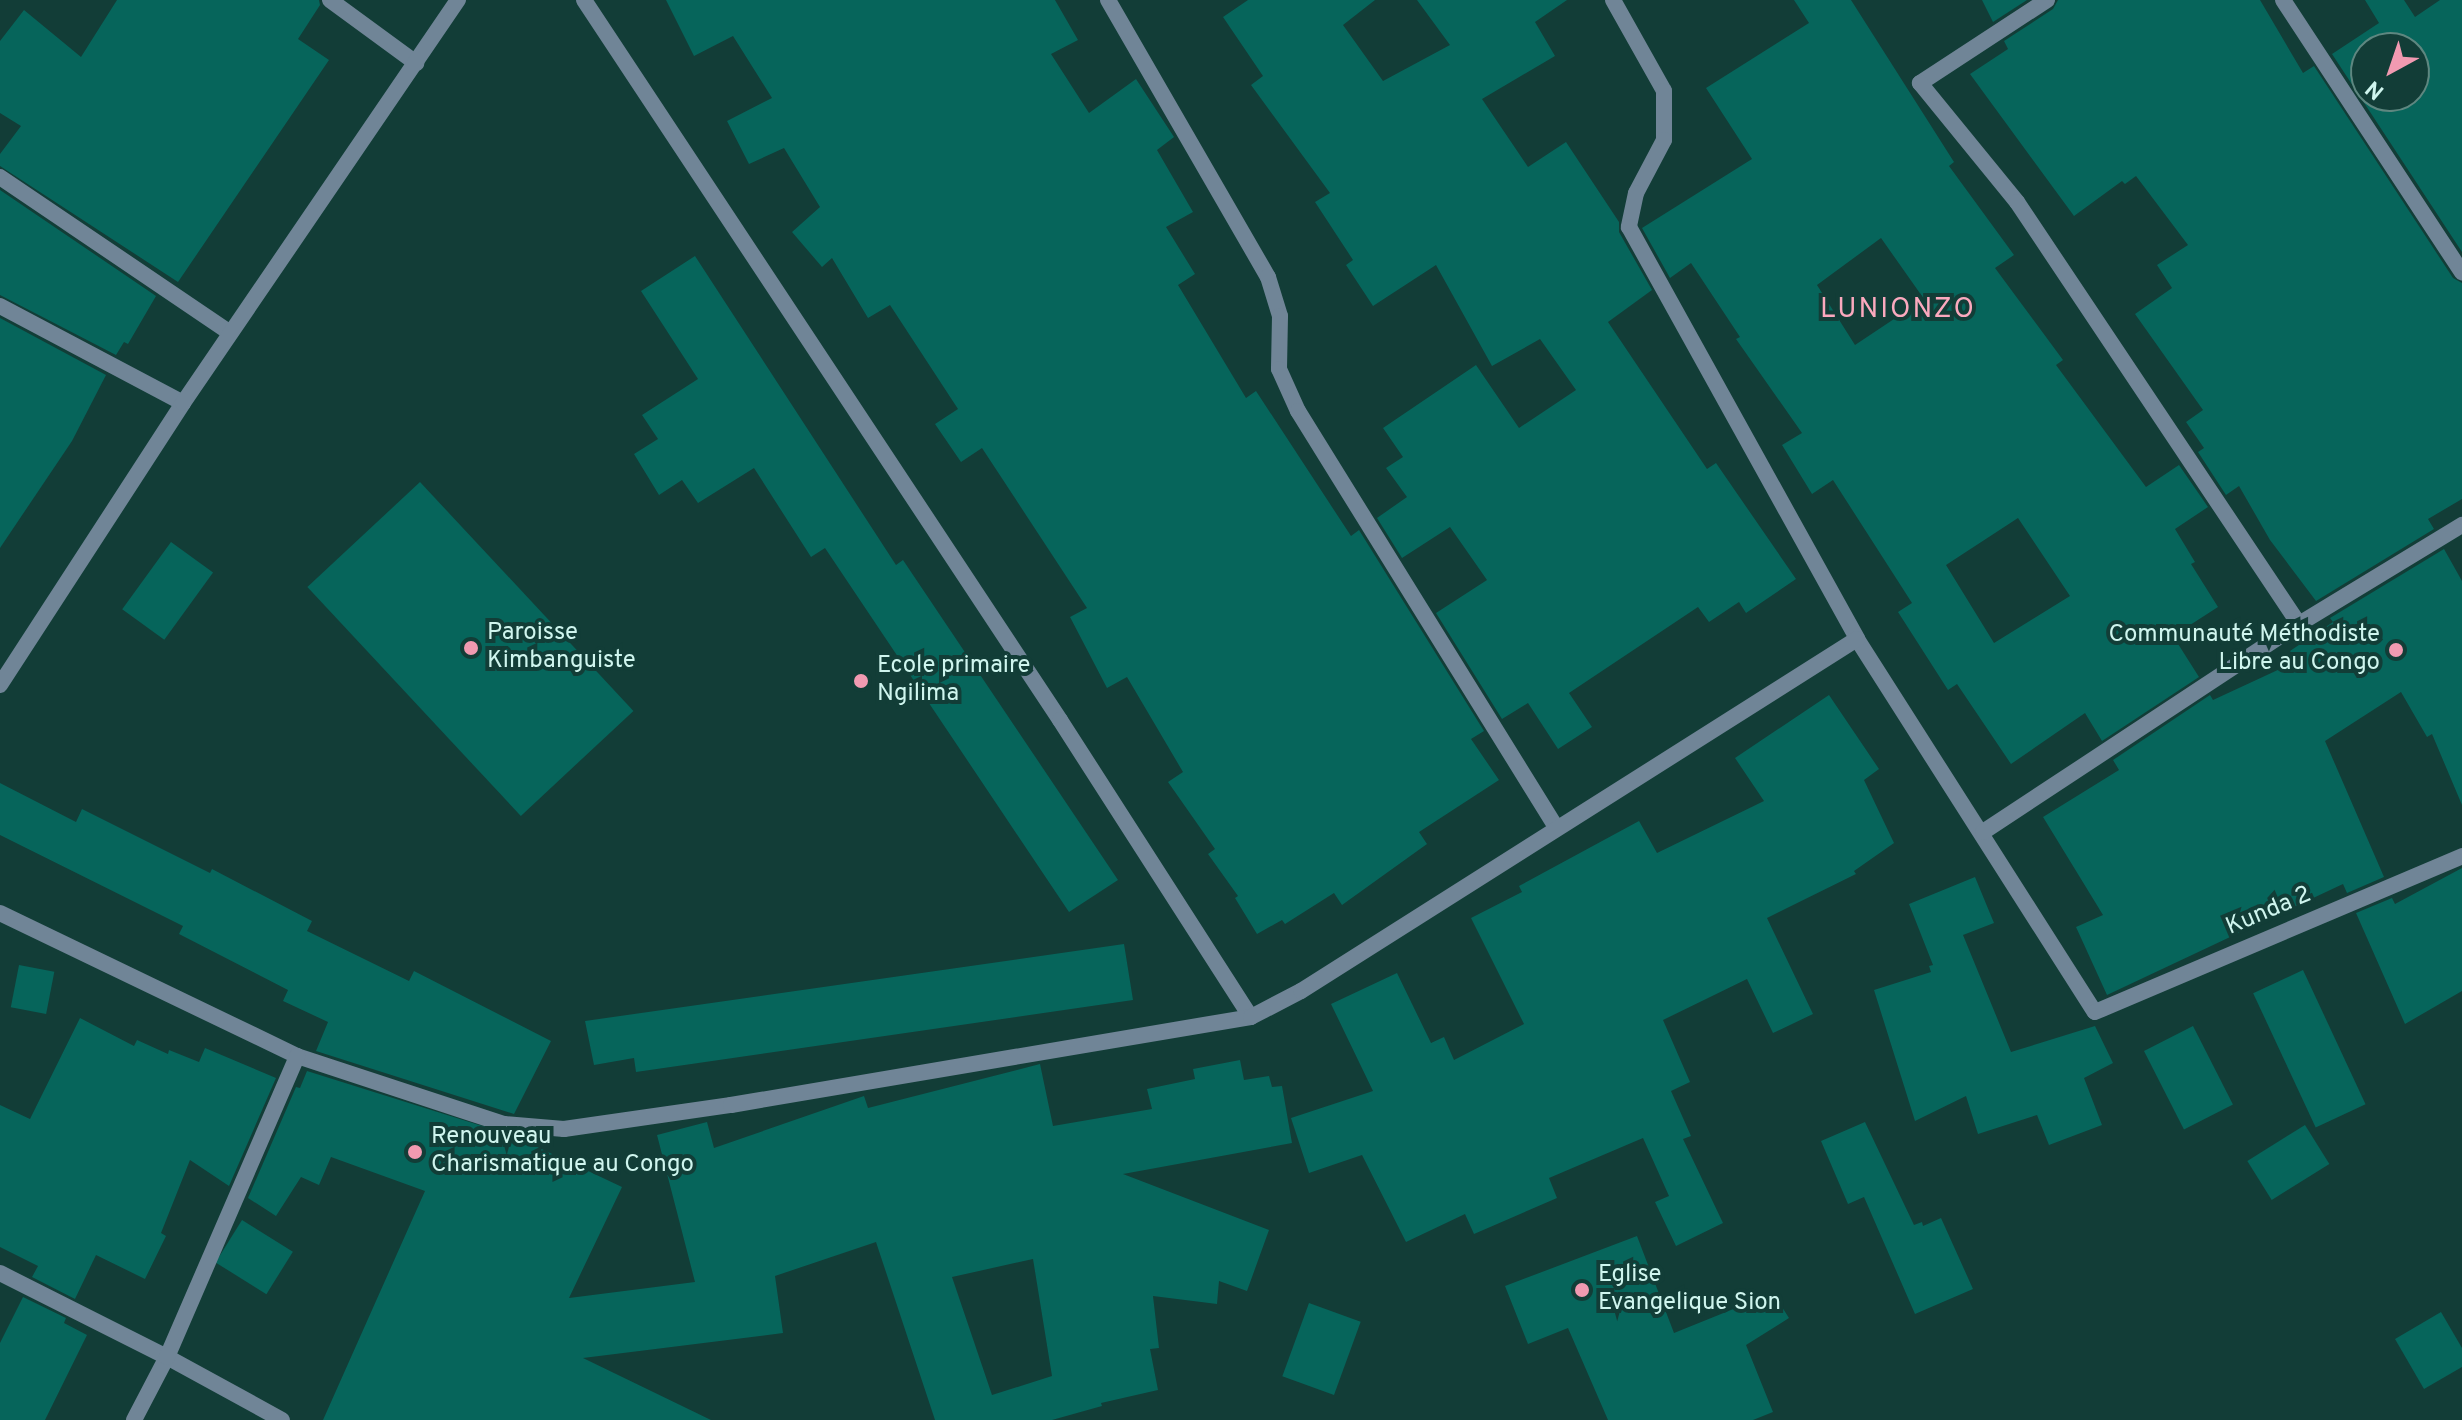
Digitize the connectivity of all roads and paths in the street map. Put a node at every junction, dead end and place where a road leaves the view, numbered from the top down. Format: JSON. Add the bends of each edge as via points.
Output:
{"nodes":[{"id":1,"x":330,"y":0,"type":"edge"},
{"id":2,"x":458,"y":0,"type":"edge"},
{"id":3,"x":584,"y":0,"type":"edge"},
{"id":4,"x":1108,"y":0,"type":"edge"},
{"id":5,"x":1613,"y":0,"type":"edge"},
{"id":6,"x":2047,"y":0,"type":"edge"},
{"id":7,"x":2283,"y":0,"type":"edge"},
{"id":8,"x":416,"y":63,"type":"junction"},
{"id":9,"x":0,"y":177,"type":"edge"},
{"id":10,"x":2462,"y":272,"type":"edge"},
{"id":11,"x":0,"y":306,"type":"edge"},
{"id":12,"x":230,"y":333,"type":"junction"},
{"id":13,"x":183,"y":403,"type":"junction"},
{"id":14,"x":2462,"y":525,"type":"edge"},
{"id":15,"x":2299,"y":624,"type":"junction"},
{"id":16,"x":1857,"y":639,"type":"junction"},
{"id":17,"x":0,"y":685,"type":"edge"},
{"id":18,"x":1556,"y":827,"type":"junction"},
{"id":19,"x":1983,"y":832,"type":"junction"},
{"id":20,"x":2462,"y":856,"type":"edge"},
{"id":21,"x":0,"y":913,"type":"edge"},
{"id":22,"x":1251,"y":1017,"type":"junction"},
{"id":23,"x":297,"y":1056,"type":"junction"},
{"id":24,"x":0,"y":1273,"type":"edge"},
{"id":25,"x":167,"y":1357,"type":"junction"},
{"id":26,"x":134,"y":1420,"type":"edge"},
{"id":27,"x":282,"y":1420,"type":"edge"}],
"edges":[{"from":1,"to":8,"type":"street"},
{"from":2,"to":8,"type":"street"},
{"from":3,"to":22,"type":"street"},
{"from":4,"to":18,"type":"street","via":[[1268,277],[1280,316],[1279,369],[1298,411]]},
{"from":5,"to":16,"type":"street","via":[[1664,91],[1664,140],[1636,193],[1629,227]]},
{"from":6,"to":15,"type":"street","via":[[1920,83],[2017,202]]},
{"from":7,"to":10,"type":"street"},
{"from":8,"to":12,"type":"street"},
{"from":9,"to":12,"type":"street"},
{"from":11,"to":13,"type":"street"},
{"from":12,"to":13,"type":"street"},
{"from":13,"to":17,"type":"street"},
{"from":14,"to":15,"type":"street"},
{"from":15,"to":19,"type":"street"},
{"from":16,"to":18,"type":"street"},
{"from":16,"to":19,"type":"street"},
{"from":18,"to":22,"type":"street","via":[[1301,991]]},
{"from":19,"to":20,"type":"street","name":"Kunda 2","via":[[2095,1012]]},
{"from":21,"to":23,"type":"street"},
{"from":22,"to":23,"type":"street","via":[[564,1129],[504,1124]]},
{"from":23,"to":25,"type":"street"},
{"from":24,"to":25,"type":"street"},
{"from":25,"to":26,"type":"street"},
{"from":25,"to":27,"type":"street"}]}
